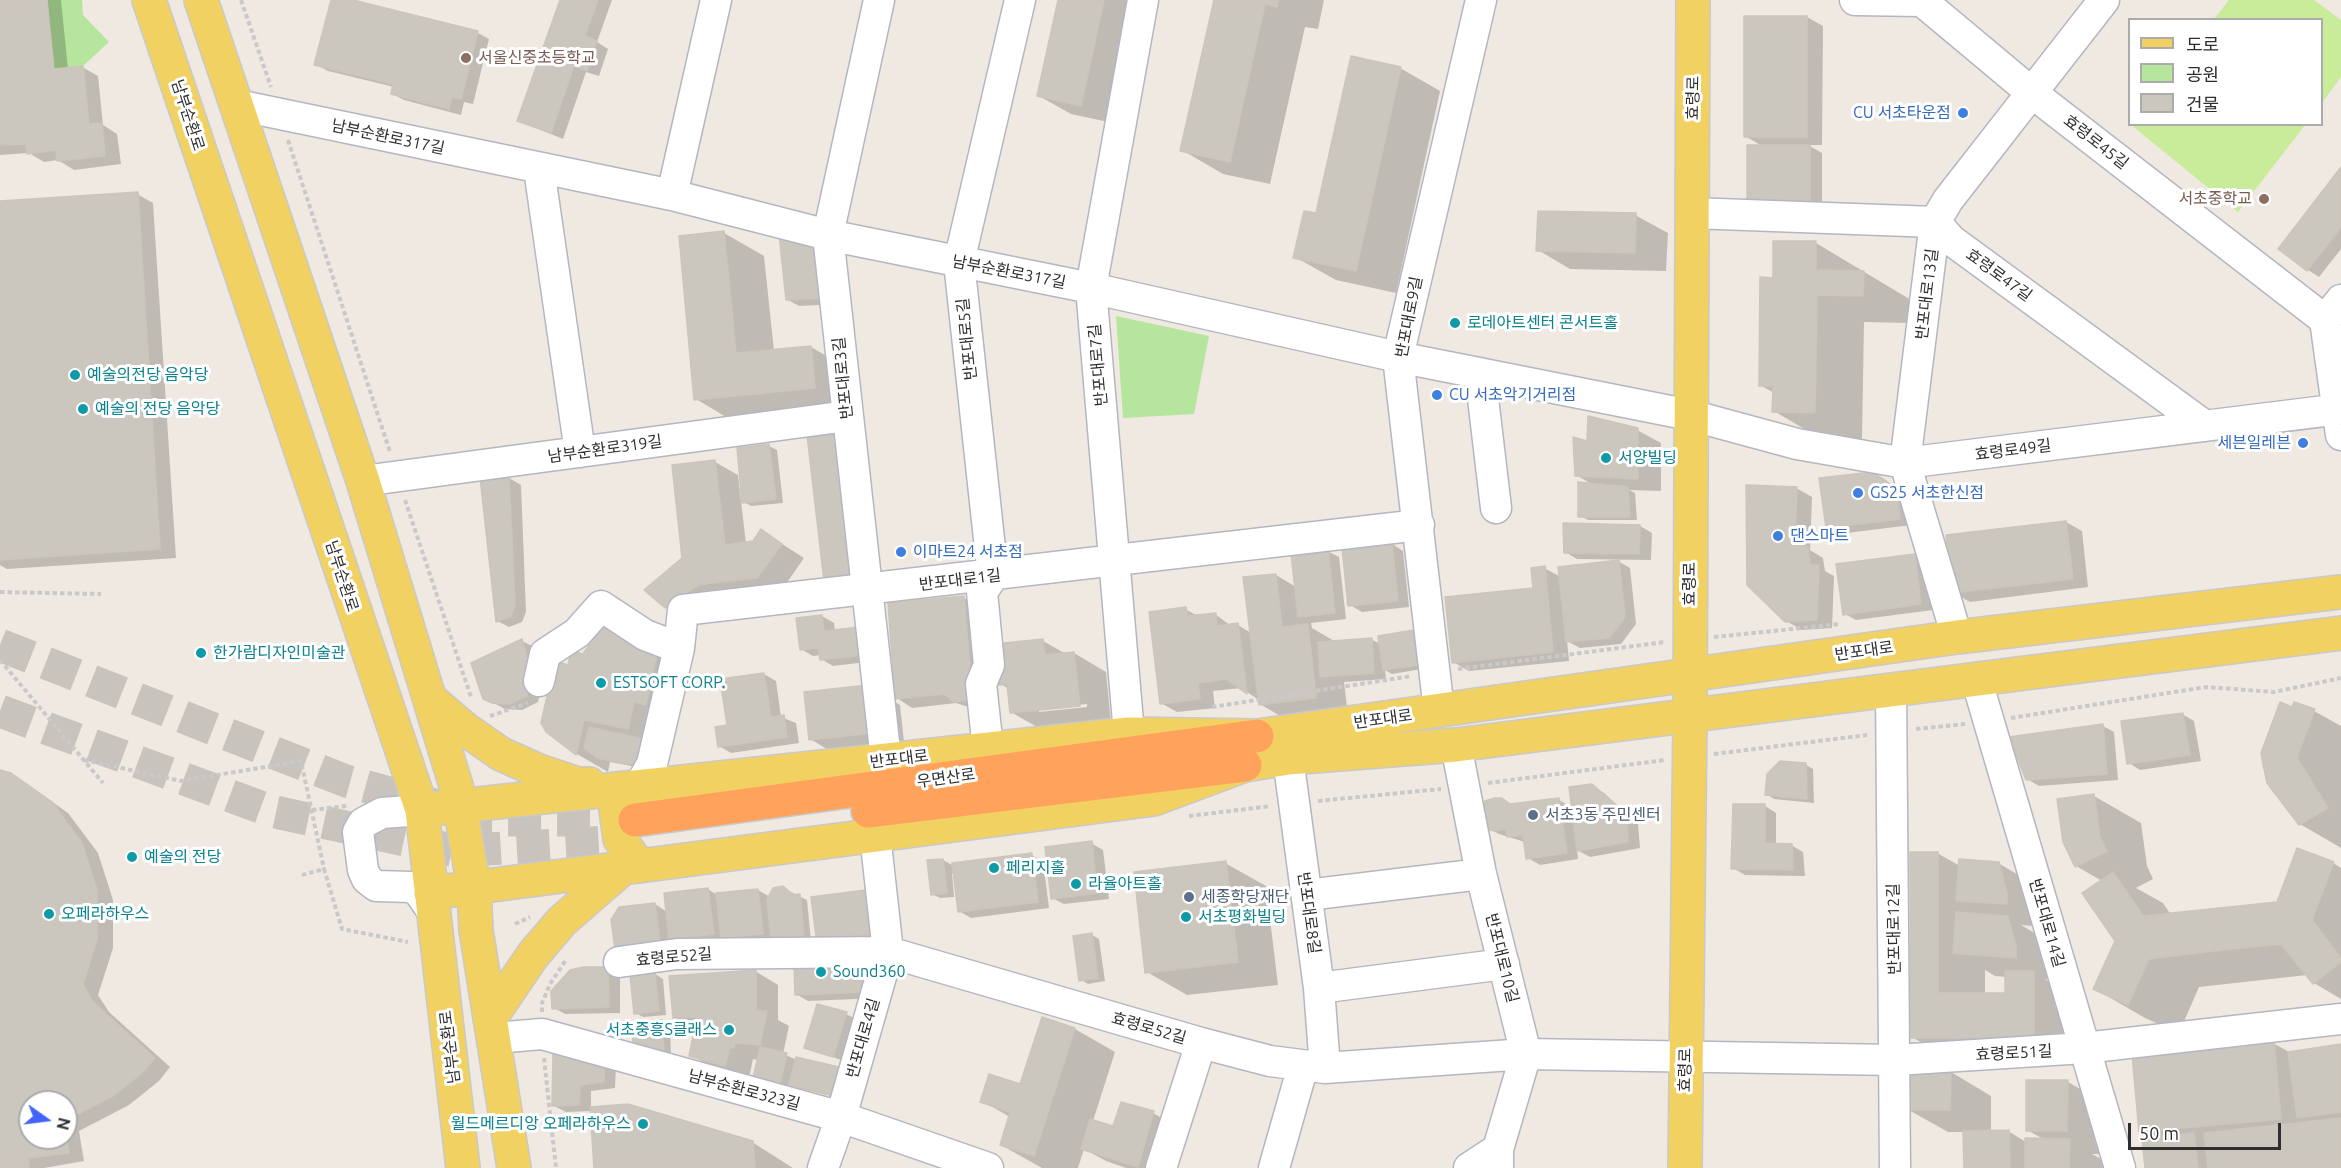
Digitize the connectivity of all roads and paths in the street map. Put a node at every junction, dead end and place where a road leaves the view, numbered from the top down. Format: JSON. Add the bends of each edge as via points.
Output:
{"nodes":[{"id":1,"x":149,"y":0,"type":"edge"},
{"id":2,"x":201,"y":0,"type":"edge"},
{"id":3,"x":241,"y":0,"type":"edge"},
{"id":4,"x":716,"y":0,"type":"edge"},
{"id":5,"x":879,"y":0,"type":"edge"},
{"id":6,"x":1020,"y":0,"type":"edge"},
{"id":7,"x":1143,"y":0,"type":"edge"},
{"id":8,"x":1481,"y":0,"type":"edge"},
{"id":9,"x":1693,"y":0,"type":"edge"},
{"id":10,"x":1855,"y":0,"type":"edge"},
{"id":11,"x":2104,"y":0,"type":"edge"},
{"id":12,"x":2032,"y":93,"type":"junction"},
{"id":13,"x":237,"y":105,"type":"junction"},
{"id":14,"x":280,"y":114,"type":"junction"},
{"id":15,"x":539,"y":169,"type":"junction"},
{"id":16,"x":672,"y":195,"type":"junction"},
{"id":17,"x":1692,"y":213,"type":"junction"},
{"id":18,"x":1935,"y":222,"type":"junction"},
{"id":19,"x":828,"y":235,"type":"junction"},
{"id":20,"x":959,"y":262,"type":"junction"},
{"id":21,"x":1091,"y":288,"type":"junction"},
{"id":22,"x":2333,"y":310,"type":"edge"},
{"id":23,"x":1398,"y":357,"type":"junction"},
{"id":24,"x":1480,"y":373,"type":"junction"},
{"id":25,"x":1690,"y":415,"type":"junction"},
{"id":26,"x":847,"y":416,"type":"junction"},
{"id":27,"x":2340,"y":418,"type":"edge"},
{"id":28,"x":2205,"y":426,"type":"junction"},
{"id":29,"x":580,"y":452,"type":"junction"},
{"id":30,"x":1905,"y":464,"type":"junction"},
{"id":31,"x":398,"y":477,"type":"junction"},
{"id":32,"x":363,"y":482,"type":"junction"},
{"id":33,"x":1496,"y":508,"type":"dead end"},
{"id":34,"x":1419,"y":525,"type":"junction"},
{"id":35,"x":1116,"y":562,"type":"junction"},
{"id":36,"x":993,"y":576,"type":"junction"},
{"id":37,"x":868,"y":591,"type":"junction"},
{"id":38,"x":0,"y":592,"type":"edge"},
{"id":39,"x":2341,"y":592,"type":"edge"},
{"id":40,"x":101,"y":594,"type":"dead end"},
{"id":41,"x":2341,"y":633,"type":"edge"},
{"id":42,"x":1957,"y":637,"type":"junction"},
{"id":43,"x":679,"y":648,"type":"junction"},
{"id":44,"x":0,"y":660,"type":"edge"},
{"id":45,"x":1690,"y":677,"type":"junction"},
{"id":46,"x":1976,"y":678,"type":"junction"},
{"id":47,"x":539,"y":681,"type":"joint"},
{"id":48,"x":1891,"y":690,"type":"junction"},
{"id":49,"x":431,"y":699,"type":"junction"},
{"id":50,"x":476,"y":702,"type":"dead end"},
{"id":51,"x":482,"y":709,"type":"dead end"},
{"id":52,"x":1439,"y":711,"type":"junction"},
{"id":53,"x":1690,"y":715,"type":"junction"},
{"id":54,"x":489,"y":716,"type":"junction"},
{"id":55,"x":498,"y":721,"type":"dead end"},
{"id":56,"x":1129,"y":734,"type":"junction"},
{"id":57,"x":1456,"y":745,"type":"junction"},
{"id":58,"x":988,"y":748,"type":"junction"},
{"id":59,"x":1251,"y":750,"type":"junction"},
{"id":60,"x":1288,"y":758,"type":"junction"},
{"id":61,"x":84,"y":760,"type":"junction"},
{"id":62,"x":886,"y":760,"type":"junction"},
{"id":63,"x":103,"y":783,"type":"dead end"},
{"id":64,"x":639,"y":787,"type":"junction"},
{"id":65,"x":461,"y":806,"type":"junction"},
{"id":66,"x":422,"y":810,"type":"junction"},
{"id":67,"x":875,"y":835,"type":"junction"},
{"id":68,"x":634,"y":849,"type":"junction"},
{"id":69,"x":324,"y":869,"type":"junction"},
{"id":70,"x":1481,"y":874,"type":"junction"},
{"id":71,"x":302,"y":875,"type":"dead end"},
{"id":72,"x":474,"y":887,"type":"junction"},
{"id":73,"x":1307,"y":896,"type":"junction"},
{"id":74,"x":432,"y":902,"type":"junction"},
{"id":75,"x":408,"y":942,"type":"dead end"},
{"id":76,"x":888,"y":952,"type":"junction"},
{"id":77,"x":619,"y":962,"type":"dead end"},
{"id":78,"x":1504,"y":964,"type":"junction"},
{"id":79,"x":1319,"y":988,"type":"junction"},
{"id":80,"x":2341,"y":1019,"type":"edge"},
{"id":81,"x":493,"y":1027,"type":"junction"},
{"id":82,"x":1201,"y":1043,"type":"junction"},
{"id":83,"x":2084,"y":1048,"type":"junction"},
{"id":84,"x":1526,"y":1054,"type":"junction"},
{"id":85,"x":1686,"y":1057,"type":"junction"},
{"id":86,"x":1896,"y":1060,"type":"junction"},
{"id":87,"x":1315,"y":1067,"type":"junction"},
{"id":88,"x":841,"y":1117,"type":"junction"},
{"id":89,"x":1498,"y":1159,"type":"edge"},
{"id":90,"x":463,"y":1168,"type":"edge"},
{"id":91,"x":514,"y":1168,"type":"edge"},
{"id":92,"x":823,"y":1168,"type":"edge"},
{"id":93,"x":988,"y":1168,"type":"edge"},
{"id":94,"x":1161,"y":1168,"type":"edge"},
{"id":95,"x":1274,"y":1168,"type":"edge"},
{"id":96,"x":1469,"y":1168,"type":"edge"},
{"id":97,"x":1684,"y":1168,"type":"edge"},
{"id":98,"x":1895,"y":1168,"type":"edge"},
{"id":99,"x":2120,"y":1168,"type":"edge"}],
"edges":[{"from":1,"to":66,"type":"main road","name":"남부순환로"},
{"from":2,"to":13,"type":"main road"},
{"from":3,"to":14,"type":"path"},
{"from":4,"to":16,"type":"street"},
{"from":5,"to":19,"type":"street","name":"반포대로3길"},
{"from":6,"to":20,"type":"street","name":"반포대로5길"},
{"from":7,"to":21,"type":"street","name":"반포대로7길"},
{"from":8,"to":23,"type":"street","name":"반포대로9길"},
{"from":9,"to":17,"type":"main road","name":"효령로"},
{"from":10,"to":12,"type":"street","name":"효령로45길","via":[[1922,1]]},
{"from":11,"to":12,"type":"street","name":"반포대로13길"},
{"from":12,"to":18,"type":"street","name":"반포대로13길"},
{"from":12,"to":22,"type":"street","name":"효령로45길"},
{"from":13,"to":14,"type":"street","name":"남부순환로317길"},
{"from":13,"to":32,"type":"main road"},
{"from":14,"to":15,"type":"street","name":"남부순환로317길"},
{"from":14,"to":31,"type":"path"},
{"from":15,"to":16,"type":"street","name":"남부순환로317길"},
{"from":15,"to":29,"type":"street"},
{"from":16,"to":19,"type":"street","name":"남부순환로317길"},
{"from":17,"to":18,"type":"street"},
{"from":17,"to":25,"type":"main road","name":"효령로"},
{"from":18,"to":28,"type":"street","name":"효령로47길","via":[[1951,240]]},
{"from":18,"to":30,"type":"street","name":"반포대로13길"},
{"from":19,"to":20,"type":"street","name":"남부순환로317길"},
{"from":19,"to":26,"type":"street","name":"반포대로3길"},
{"from":20,"to":21,"type":"street","name":"남부순환로317길"},
{"from":20,"to":36,"type":"street","name":"반포대로5길"},
{"from":21,"to":23,"type":"street","name":"남부순환로317길"},
{"from":21,"to":35,"type":"street","name":"반포대로7길"},
{"from":22,"to":27,"type":"street"},
{"from":23,"to":24,"type":"street","name":"남부순환로317길"},
{"from":23,"to":34,"type":"street","name":"반포대로9길"},
{"from":24,"to":25,"type":"street","name":"남부순환로317길"},
{"from":24,"to":33,"type":"street"},
{"from":25,"to":30,"type":"street","name":"효령로49길","via":[[1797,444]]},
{"from":25,"to":45,"type":"main road","name":"효령로"},
{"from":26,"to":29,"type":"street","name":"남부순환로319길"},
{"from":26,"to":37,"type":"street","name":"반포대로3길"},
{"from":27,"to":28,"type":"street","name":"효령로49길"},
{"from":28,"to":30,"type":"street","name":"효령로49길"},
{"from":29,"to":31,"type":"street","name":"남부순환로319길"},
{"from":30,"to":42,"type":"street","name":"반포대로13길"},
{"from":31,"to":32,"type":"street","name":"남부순환로319길"},
{"from":31,"to":50,"type":"path","via":[[469,695]]},
{"from":32,"to":49,"type":"main road"},
{"from":34,"to":35,"type":"street","name":"반포대로1길"},
{"from":34,"to":52,"type":"street","name":"반포대로9길"},
{"from":35,"to":36,"type":"street","name":"반포대로1길"},
{"from":35,"to":56,"type":"street","name":"반포대로7길"},
{"from":36,"to":37,"type":"street","name":"반포대로1길"},
{"from":36,"to":58,"type":"street","via":[[982,592],[989,665],[981,684]]},
{"from":37,"to":43,"type":"street","name":"반포대로1길","via":[[683,610]]},
{"from":37,"to":62,"type":"street","name":"반포대로3길"},
{"from":38,"to":40,"type":"path"},
{"from":39,"to":42,"type":"main road","name":"반포대로"},
{"from":41,"to":46,"type":"main road","name":"반포대로"},
{"from":42,"to":45,"type":"main road","name":"반포대로"},
{"from":43,"to":47,"type":"street","via":[[645,635],[601,606],[577,633],[544,654]]},
{"from":43,"to":64,"type":"street","name":"반포대로1길","via":[[652,764]]},
{"from":44,"to":61,"type":"path"},
{"from":45,"to":52,"type":"main road","name":"반포대로"},
{"from":45,"to":53,"type":"main road","name":"효령로"},
{"from":46,"to":48,"type":"main road","name":"반포대로"},
{"from":46,"to":83,"type":"street","name":"반포대로14길"},
{"from":47,"to":54,"type":"path","via":[[530,702]]},
{"from":48,"to":53,"type":"main road","name":"반포대로"},
{"from":48,"to":86,"type":"street","name":"반포대로12길"},
{"from":49,"to":64,"type":"main road","via":[[465,729],[538,771],[578,784]]},
{"from":49,"to":65,"type":"main road"},
{"from":51,"to":54,"type":"path"},
{"from":52,"to":59,"type":"main road","name":"반포대로"},
{"from":53,"to":57,"type":"main road","name":"반포대로"},
{"from":53,"to":85,"type":"main road","name":"효령로"},
{"from":54,"to":55,"type":"path"},
{"from":56,"to":58,"type":"main road","name":"반포대로"},
{"from":56,"to":59,"type":"main road","name":"반포대로"},
{"from":57,"to":60,"type":"main road","name":"반포대로"},
{"from":57,"to":70,"type":"street","name":"반포대로10길"},
{"from":58,"to":62,"type":"main road","name":"반포대로"},
{"from":59,"to":60,"type":"main road","name":"반포대로"},
{"from":59,"to":67,"type":"main road","name":"반포대로","via":[[1154,798]]},
{"from":59,"to":68,"type":"highway","name":"우면산로"},
{"from":60,"to":73,"type":"street","name":"반포대로8길"},
{"from":61,"to":63,"type":"path"},
{"from":61,"to":69,"type":"path","via":[[182,781],[301,760]]},
{"from":62,"to":64,"type":"main road","name":"반포대로"},
{"from":64,"to":65,"type":"main road","name":"반포대로"},
{"from":64,"to":68,"type":"main road","via":[[618,801],[616,810],[620,839]]},
{"from":65,"to":66,"type":"main road","name":"반포대로"},
{"from":65,"to":72,"type":"main road"},
{"from":66,"to":74,"type":"main road","name":"남부순환로"},
{"from":66,"to":74,"type":"street","via":[[382,813],[363,823],[358,832],[367,879],[376,886],[411,887]]},
{"from":67,"to":68,"type":"main road","name":"반포대로"},
{"from":67,"to":76,"type":"street","name":"반포대로4길"},
{"from":68,"to":72,"type":"main road","name":"반포대로"},
{"from":68,"to":81,"type":"main road","via":[[533,955]]},
{"from":69,"to":71,"type":"path"},
{"from":69,"to":75,"type":"path","via":[[342,929]]},
{"from":70,"to":73,"type":"street"},
{"from":70,"to":78,"type":"street","name":"반포대로10길"},
{"from":72,"to":74,"type":"main road","name":"반포대로"},
{"from":72,"to":81,"type":"main road","via":[[476,930]]},
{"from":73,"to":79,"type":"street","name":"반포대로8길"},
{"from":74,"to":90,"type":"main road","name":"남부순환로"},
{"from":76,"to":77,"type":"street","name":"효령로52길","via":[[677,954]]},
{"from":76,"to":82,"type":"street","name":"효령로52길"},
{"from":76,"to":88,"type":"street","name":"반포대로4길"},
{"from":78,"to":79,"type":"street"},
{"from":78,"to":84,"type":"street","name":"반포대로10길"},
{"from":79,"to":87,"type":"street","name":"반포대로8길"},
{"from":80,"to":83,"type":"street","name":"효령로51길"},
{"from":81,"to":88,"type":"street","name":"남부순환로323길","via":[[542,1034]]},
{"from":81,"to":91,"type":"main road"},
{"from":82,"to":87,"type":"street","name":"효령로52길","via":[[1270,1061]]},
{"from":82,"to":94,"type":"street"},
{"from":83,"to":86,"type":"street","name":"효령로51길"},
{"from":83,"to":99,"type":"street","name":"반포대로14길"},
{"from":84,"to":85,"type":"street","name":"효령로52길"},
{"from":84,"to":87,"type":"street","name":"효령로52길"},
{"from":84,"to":89,"type":"street"},
{"from":85,"to":86,"type":"street","name":"효령로51길"},
{"from":85,"to":97,"type":"main road","name":"효령로"},
{"from":86,"to":98,"type":"street","name":"반포대로12길"},
{"from":87,"to":95,"type":"street"},
{"from":88,"to":92,"type":"street","name":"반포대로4길"},
{"from":88,"to":93,"type":"street","name":"남부순환로323길"},
{"from":89,"to":96,"type":"street"}]}
